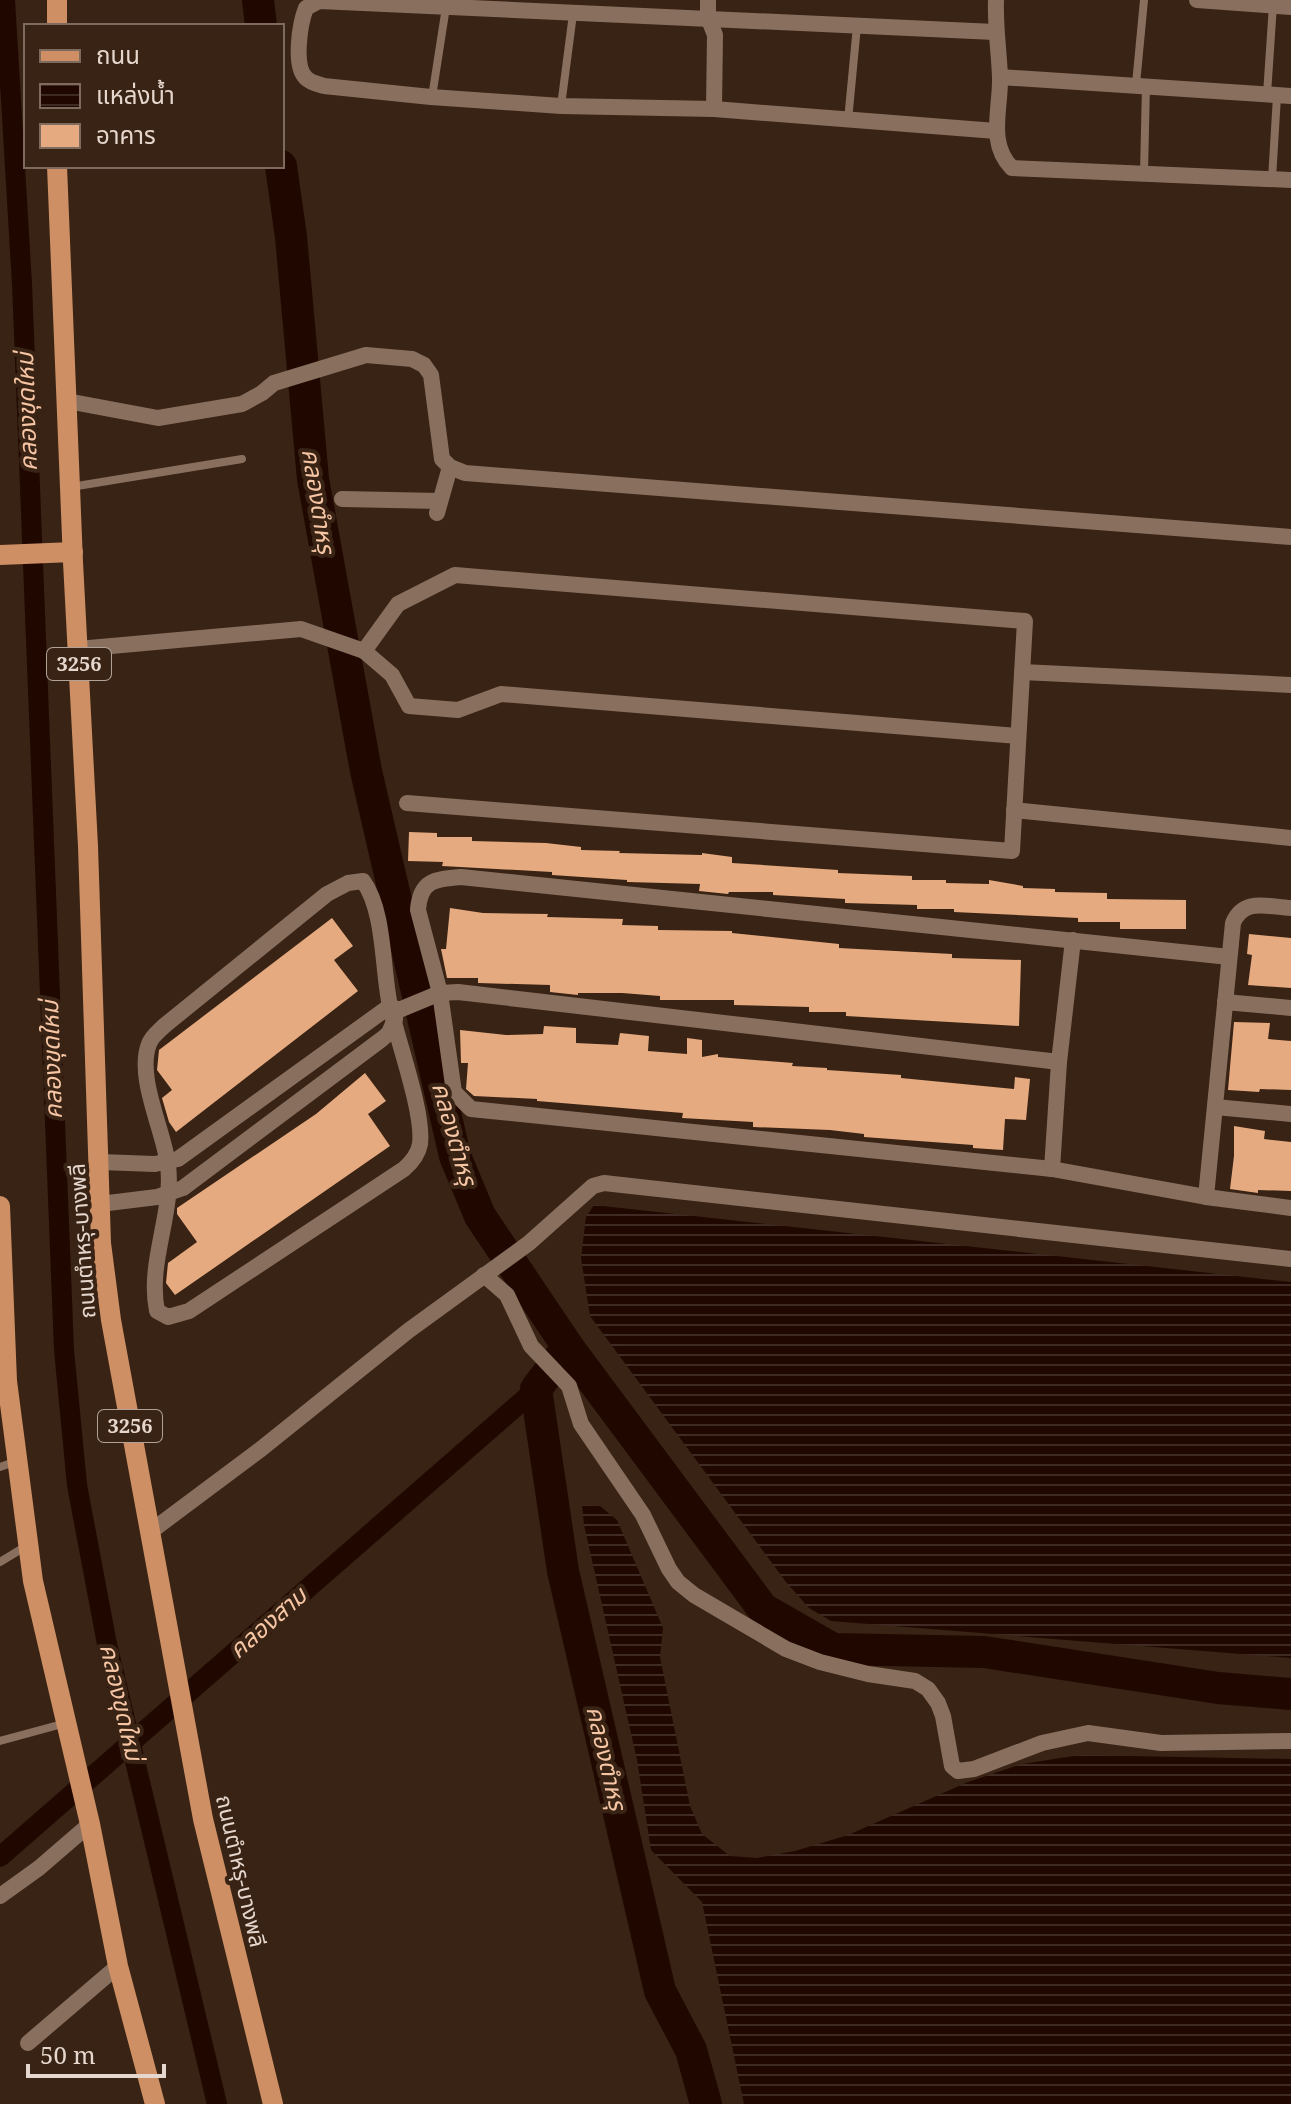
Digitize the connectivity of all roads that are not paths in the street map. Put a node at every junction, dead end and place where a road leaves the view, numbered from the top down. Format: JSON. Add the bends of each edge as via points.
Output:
{"nodes":[{"id":1,"x":57,"y":0,"type":"edge"},
{"id":2,"x":729,"y":0,"type":"edge"},
{"id":3,"x":996,"y":0,"type":"edge"},
{"id":4,"x":1144,"y":0,"type":"edge"},
{"id":5,"x":1197,"y":0,"type":"edge"},
{"id":6,"x":1266,"y":3,"type":"edge"},
{"id":7,"x":446,"y":6,"type":"junction"},
{"id":8,"x":1291,"y":7,"type":"edge"},
{"id":9,"x":708,"y":9,"type":"edge"},
{"id":10,"x":573,"y":14,"type":"junction"},
{"id":11,"x":728,"y":18,"type":"junction"},
{"id":12,"x":57,"y":24,"type":"edge"},
{"id":13,"x":857,"y":26,"type":"junction"},
{"id":14,"x":995,"y":32,"type":"junction"},
{"id":15,"x":715,"y":35,"type":"junction"},
{"id":16,"x":1000,"y":77,"type":"junction"},
{"id":17,"x":1141,"y":85,"type":"junction"},
{"id":18,"x":1279,"y":95,"type":"edge"},
{"id":19,"x":431,"y":97,"type":"junction"},
{"id":20,"x":561,"y":106,"type":"junction"},
{"id":21,"x":714,"y":109,"type":"junction"},
{"id":22,"x":848,"y":121,"type":"junction"},
{"id":23,"x":996,"y":131,"type":"junction"},
{"id":24,"x":57,"y":168,"type":"edge"},
{"id":25,"x":1144,"y":173,"type":"junction"},
{"id":26,"x":1272,"y":179,"type":"junction"},
{"id":27,"x":1291,"y":180,"type":"edge"},
{"id":28,"x":67,"y":401,"type":"junction"},
{"id":29,"x":242,"y":459,"type":"dead end"},
{"id":30,"x":450,"y":467,"type":"junction"},
{"id":31,"x":70,"y":487,"type":"junction"},
{"id":32,"x":342,"y":499,"type":"dead end"},
{"id":33,"x":1291,"y":537,"type":"edge"},
{"id":34,"x":73,"y":552,"type":"junction"},
{"id":35,"x":0,"y":555,"type":"edge"},
{"id":36,"x":78,"y":649,"type":"junction"},
{"id":37,"x":364,"y":651,"type":"junction"},
{"id":38,"x":1022,"y":672,"type":"junction"},
{"id":39,"x":1291,"y":685,"type":"edge"},
{"id":40,"x":1018,"y":736,"type":"junction"},
{"id":41,"x":407,"y":803,"type":"dead end"},
{"id":42,"x":1014,"y":810,"type":"junction"},
{"id":43,"x":1291,"y":838,"type":"edge"},
{"id":44,"x":1291,"y":908,"type":"edge"},
{"id":45,"x":1073,"y":940,"type":"junction"},
{"id":46,"x":1229,"y":957,"type":"junction"},
{"id":47,"x":433,"y":996,"type":"junction"},
{"id":48,"x":1225,"y":1002,"type":"junction"},
{"id":49,"x":1291,"y":1008,"type":"edge"},
{"id":50,"x":397,"y":1011,"type":"junction"},
{"id":51,"x":1059,"y":1062,"type":"junction"},
{"id":52,"x":1215,"y":1107,"type":"junction"},
{"id":53,"x":1291,"y":1114,"type":"edge"},
{"id":54,"x":100,"y":1162,"type":"junction"},
{"id":55,"x":168,"y":1162,"type":"junction"},
{"id":56,"x":1052,"y":1169,"type":"junction"},
{"id":57,"x":170,"y":1193,"type":"junction"},
{"id":58,"x":1206,"y":1197,"type":"junction"},
{"id":59,"x":100,"y":1204,"type":"junction"},
{"id":60,"x":0,"y":1206,"type":"edge"},
{"id":61,"x":1291,"y":1208,"type":"edge"},
{"id":62,"x":1291,"y":1259,"type":"edge"},
{"id":63,"x":484,"y":1275,"type":"junction"},
{"id":64,"x":1,"y":1277,"type":"edge"},
{"id":65,"x":9,"y":1464,"type":"edge"},
{"id":66,"x":150,"y":1532,"type":"junction"},
{"id":67,"x":29,"y":1545,"type":"junction"},
{"id":68,"x":0,"y":1562,"type":"edge"},
{"id":69,"x":66,"y":1723,"type":"junction"},
{"id":70,"x":0,"y":1741,"type":"edge"},
{"id":71,"x":1291,"y":1741,"type":"edge"},
{"id":72,"x":90,"y":1824,"type":"junction"},
{"id":73,"x":0,"y":1896,"type":"edge"},
{"id":74,"x":118,"y":1966,"type":"junction"},
{"id":75,"x":28,"y":2043,"type":"dead end"},
{"id":76,"x":155,"y":2104,"type":"edge"},
{"id":77,"x":273,"y":2104,"type":"edge"}],
"edges":[{"from":1,"to":12,"type":"main road"},
{"from":2,"to":11,"type":"street"},
{"from":3,"to":14,"type":"street"},
{"from":4,"to":17,"type":"lane"},
{"from":5,"to":6,"type":"street"},
{"from":6,"to":8,"type":"street"},
{"from":6,"to":18,"type":"lane"},
{"from":7,"to":10,"type":"street"},
{"from":7,"to":19,"type":"lane"},
{"from":7,"to":19,"type":"street","via":[[319,1],[306,8],[299,24],[302,74],[309,81]]},
{"from":9,"to":10,"type":"street"},
{"from":9,"to":11,"type":"street"},
{"from":9,"to":15,"type":"street"},
{"from":10,"to":20,"type":"lane"},
{"from":11,"to":13,"type":"street"},
{"from":11,"to":15,"type":"street"},
{"from":13,"to":14,"type":"street"},
{"from":13,"to":22,"type":"lane"},
{"from":14,"to":16,"type":"street"},
{"from":15,"to":21,"type":"street"},
{"from":16,"to":17,"type":"street"},
{"from":16,"to":23,"type":"street"},
{"from":17,"to":18,"type":"street"},
{"from":17,"to":25,"type":"lane"},
{"from":18,"to":26,"type":"lane"},
{"from":19,"to":20,"type":"street"},
{"from":20,"to":21,"type":"street"},
{"from":21,"to":22,"type":"street"},
{"from":22,"to":23,"type":"street"},
{"from":23,"to":25,"type":"street","via":[[999,150],[1012,168]]},
{"from":24,"to":28,"type":"main road","name":"ถนนตำหรุ-บางพลี","number":"3256"},
{"from":25,"to":26,"type":"street"},
{"from":26,"to":27,"type":"street"},
{"from":28,"to":30,"type":"street","via":[[158,418],[242,404],[286,378],[366,355],[412,359],[431,375],[439,448]]},
{"from":28,"to":31,"type":"main road","name":"ถนนตำหรุ-บางพลี","number":"3256"},
{"from":29,"to":31,"type":"lane"},
{"from":30,"to":32,"type":"street","via":[[439,507]]},
{"from":30,"to":33,"type":"street","via":[[465,473]]},
{"from":31,"to":34,"type":"main road","name":"ถนนตำหรุ-บางพลี","number":"3256"},
{"from":34,"to":35,"type":"main road"},
{"from":34,"to":36,"type":"main road","name":"ถนนตำหรุ-บางพลี","number":"3256"},
{"from":36,"to":37,"type":"street","via":[[301,629]]},
{"from":36,"to":54,"type":"main road","name":"ถนนตำหรุ-บางพลี","number":"3256"},
{"from":37,"to":38,"type":"street","via":[[398,604],[455,575],[1025,621]]},
{"from":37,"to":40,"type":"street","via":[[392,675],[409,706],[458,710],[501,694]]},
{"from":38,"to":39,"type":"street"},
{"from":38,"to":40,"type":"street"},
{"from":40,"to":42,"type":"street"},
{"from":41,"to":42,"type":"street","via":[[1012,851]]},
{"from":42,"to":43,"type":"street"},
{"from":44,"to":46,"type":"street","via":[[1245,907],[1233,923]]},
{"from":45,"to":46,"type":"street"},
{"from":45,"to":47,"type":"street","via":[[461,877],[434,879],[424,888],[418,910]]},
{"from":45,"to":51,"type":"street"},
{"from":46,"to":48,"type":"street"},
{"from":47,"to":50,"type":"street"},
{"from":47,"to":51,"type":"street","via":[[458,992]]},
{"from":47,"to":56,"type":"street","via":[[454,1092],[471,1109]]},
{"from":48,"to":49,"type":"street"},
{"from":48,"to":52,"type":"street"},
{"from":50,"to":55,"type":"street"},
{"from":50,"to":55,"type":"street","via":[[370,890],[363,881],[348,883],[327,894],[149,1041],[145,1067]]},
{"from":50,"to":57,"type":"street","via":[[382,1039]]},
{"from":50,"to":57,"type":"street","via":[[420,1144],[404,1169],[189,1311],[168,1317],[157,1311],[154,1295]]},
{"from":51,"to":56,"type":"street"},
{"from":52,"to":53,"type":"street"},
{"from":52,"to":58,"type":"street"},
{"from":54,"to":55,"type":"street"},
{"from":54,"to":59,"type":"main road","name":"ถนนตำหรุ-บางพลี","number":"3256"},
{"from":55,"to":57,"type":"street"},
{"from":56,"to":58,"type":"street"},
{"from":57,"to":59,"type":"street"},
{"from":58,"to":61,"type":"street"},
{"from":59,"to":66,"type":"main road","name":"ถนนตำหรุ-บางพลี","number":"3256","via":[[111,1320]]},
{"from":60,"to":64,"type":"main road"},
{"from":62,"to":63,"type":"street","via":[[604,1183],[593,1186]]},
{"from":63,"to":66,"type":"street"},
{"from":63,"to":71,"type":"street","via":[[507,1295],[531,1346],[569,1386],[581,1424],[643,1515],[678,1582],[786,1649],[832,1665],[915,1681],[928,1689],[943,1716],[949,1756],[958,1771],[1088,1733],[1161,1743]]},
{"from":64,"to":65,"type":"main road"},
{"from":65,"to":67,"type":"main road"},
{"from":66,"to":77,"type":"main road","name":"ถนนตำหรุ-บางพลี","number":"3256","via":[[203,1819]]},
{"from":67,"to":68,"type":"lane"},
{"from":67,"to":69,"type":"main road"},
{"from":69,"to":70,"type":"lane"},
{"from":69,"to":72,"type":"main road"},
{"from":72,"to":73,"type":"street"},
{"from":72,"to":74,"type":"main road"},
{"from":74,"to":75,"type":"street"},
{"from":74,"to":76,"type":"main road"}]}
